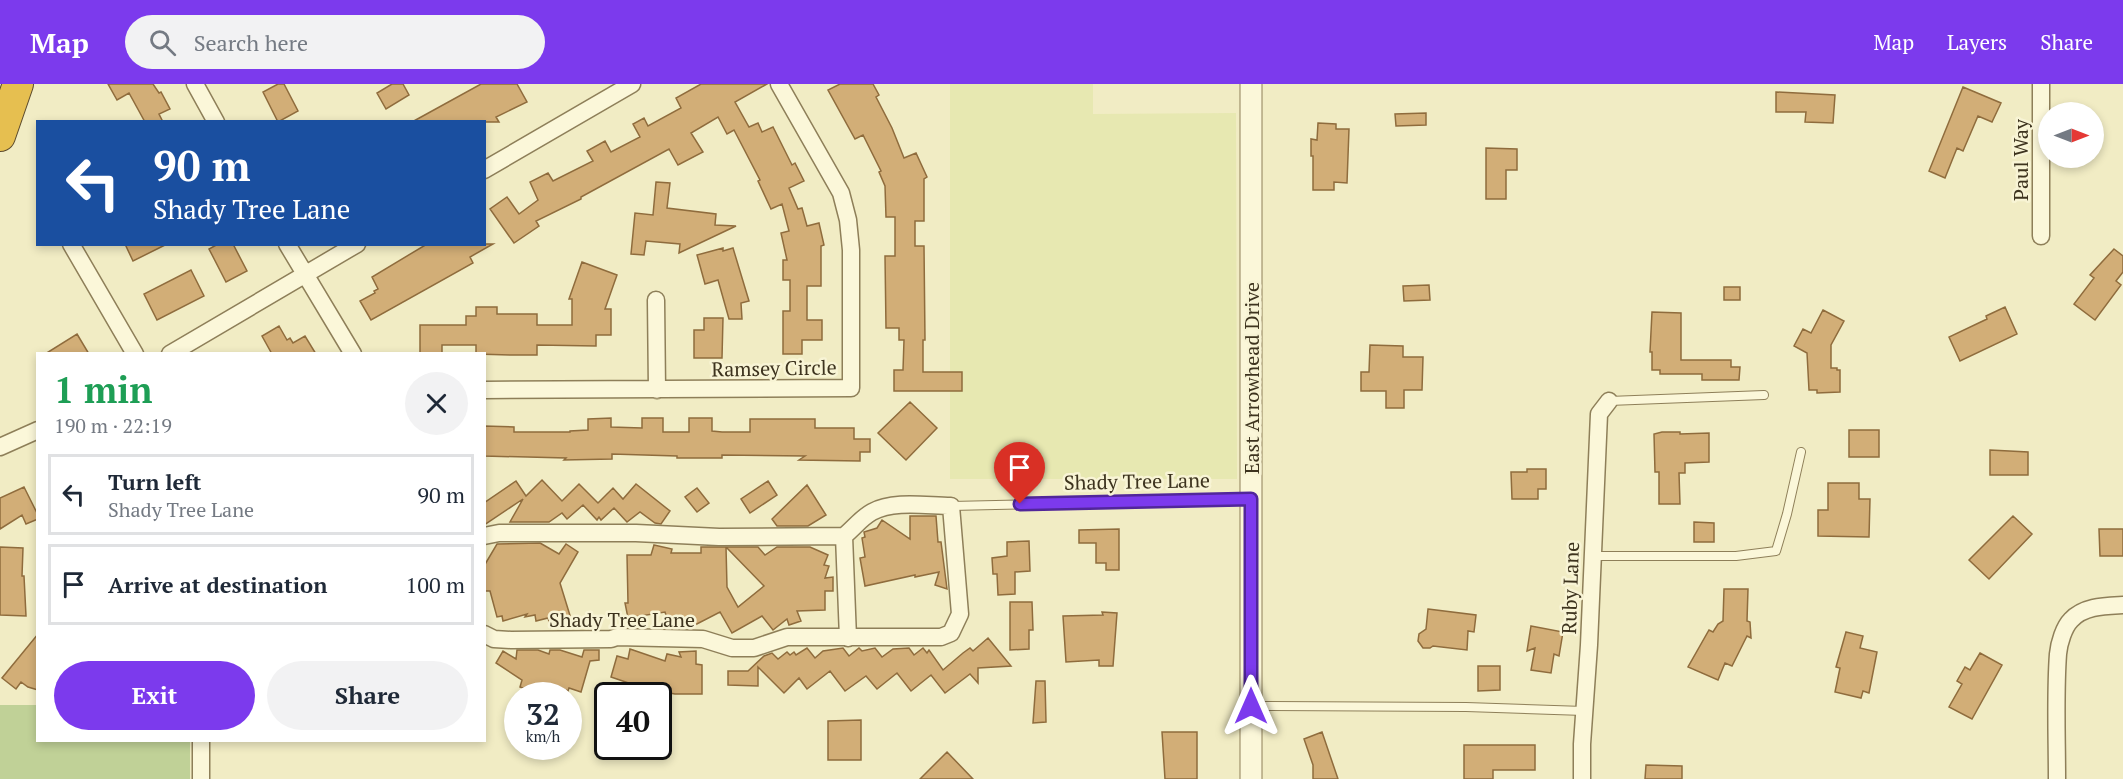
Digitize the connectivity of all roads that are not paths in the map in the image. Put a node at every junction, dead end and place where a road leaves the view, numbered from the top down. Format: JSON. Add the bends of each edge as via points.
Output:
{"nodes":[{"id":1,"x":18,"y":84,"type":"edge"},
{"id":2,"x":195,"y":84,"type":"edge"},
{"id":3,"x":632,"y":84,"type":"edge"},
{"id":4,"x":779,"y":84,"type":"edge"},
{"id":5,"x":1251,"y":84,"type":"edge"},
{"id":6,"x":2041,"y":84,"type":"edge"},
{"id":7,"x":215,"y":120,"type":"edge"},
{"id":8,"x":0,"y":136,"type":"edge"},
{"id":9,"x":486,"y":169,"type":"edge"},
{"id":10,"x":2041,"y":236,"type":"dead end"},
{"id":11,"x":72,"y":246,"type":"edge"},
{"id":12,"x":288,"y":246,"type":"edge"},
{"id":13,"x":354,"y":246,"type":"edge"},
{"id":14,"x":305,"y":276,"type":"junction"},
{"id":15,"x":656,"y":300,"type":"dead end"},
{"id":16,"x":134,"y":352,"type":"edge"},
{"id":17,"x":173,"y":352,"type":"edge"},
{"id":18,"x":352,"y":352,"type":"edge"},
{"id":19,"x":486,"y":390,"type":"edge"},
{"id":20,"x":657,"y":390,"type":"junction"},
{"id":21,"x":1764,"y":395,"type":"dead end"},
{"id":22,"x":1609,"y":401,"type":"joint"},
{"id":23,"x":36,"y":431,"type":"edge"},
{"id":24,"x":0,"y":447,"type":"edge"},
{"id":25,"x":1801,"y":452,"type":"dead end"},
{"id":26,"x":1251,"y":499,"type":"junction"},
{"id":27,"x":951,"y":506,"type":"junction"},
{"id":28,"x":486,"y":536,"type":"edge"},
{"id":29,"x":844,"y":536,"type":"junction"},
{"id":30,"x":1593,"y":556,"type":"junction"},
{"id":31,"x":2123,"y":605,"type":"edge"},
{"id":32,"x":486,"y":635,"type":"edge"},
{"id":33,"x":848,"y":638,"type":"junction"},
{"id":34,"x":1251,"y":706,"type":"junction"},
{"id":35,"x":1584,"y":711,"type":"junction"},
{"id":36,"x":201,"y":742,"type":"edge"},
{"id":37,"x":201,"y":779,"type":"edge"},
{"id":38,"x":1251,"y":779,"type":"edge"},
{"id":39,"x":1581,"y":779,"type":"edge"},
{"id":40,"x":2057,"y":779,"type":"edge"}],
"edges":[{"from":1,"to":8,"type":"highway"},
{"from":2,"to":7,"type":"street"},
{"from":3,"to":9,"type":"street"},
{"from":4,"to":20,"type":"street","name":"Ramsey Circle","via":[[841,193],[848,220],[851,388]]},
{"from":5,"to":26,"type":"street","name":"East Arrowhead Drive"},
{"from":6,"to":10,"type":"street","name":"Paul Way"},
{"from":11,"to":16,"type":"street"},
{"from":12,"to":14,"type":"street"},
{"from":13,"to":14,"type":"street"},
{"from":14,"to":17,"type":"street"},
{"from":14,"to":18,"type":"street"},
{"from":15,"to":20,"type":"street"},
{"from":19,"to":20,"type":"street","name":"Ramsey Circle"},
{"from":21,"to":22,"type":"lane"},
{"from":22,"to":30,"type":"street","name":"Ruby Lane","via":[[1599,414]]},
{"from":23,"to":24,"type":"street"},
{"from":25,"to":30,"type":"lane","via":[[1776,551],[1736,556]]},
{"from":26,"to":27,"type":"lane","name":"Shady Tree Lane"},
{"from":26,"to":34,"type":"street","name":"East Arrowhead Drive"},
{"from":27,"to":29,"type":"street","name":"Shady Tree Lane","via":[[888,506],[873,511]]},
{"from":27,"to":33,"type":"street","name":"Shady Tree Lane","via":[[960,614],[951,633],[940,637]]},
{"from":28,"to":29,"type":"street"},
{"from":29,"to":33,"type":"street"},
{"from":30,"to":35,"type":"street","name":"Ruby Lane"},
{"from":31,"to":40,"type":"street","via":[[2083,610],[2066,628],[2058,652]]},
{"from":32,"to":33,"type":"street","name":"Shady Tree Lane","via":[[510,640],[703,639],[732,648],[754,648],[787,637]]},
{"from":34,"to":35,"type":"lane"},
{"from":34,"to":38,"type":"street","name":"East Arrowhead Drive"},
{"from":35,"to":39,"type":"street","name":"Ruby Lane"},
{"from":36,"to":37,"type":"street"}]}
